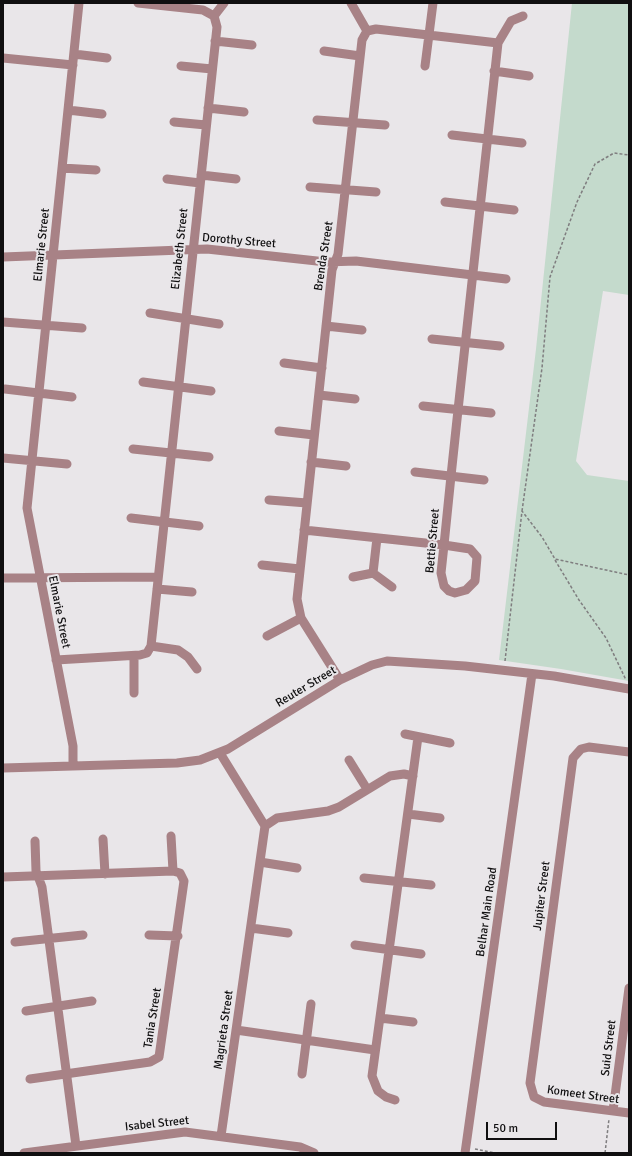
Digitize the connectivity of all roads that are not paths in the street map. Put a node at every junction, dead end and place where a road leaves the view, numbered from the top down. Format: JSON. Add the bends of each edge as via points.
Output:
{"nodes":[{"id":1,"x":79,"y":3,"type":"edge"},
{"id":2,"x":138,"y":3,"type":"edge"},
{"id":3,"x":224,"y":3,"type":"edge"},
{"id":4,"x":351,"y":3,"type":"edge"},
{"id":5,"x":433,"y":3,"type":"edge"},
{"id":6,"x":159,"y":4,"type":"edge"},
{"id":7,"x":214,"y":16,"type":"junction"},
{"id":8,"x":524,"y":16,"type":"dead end"},
{"id":9,"x":368,"y":31,"type":"junction"},
{"id":10,"x":429,"y":35,"type":"junction"},
{"id":11,"x":215,"y":41,"type":"junction"},
{"id":12,"x":498,"y":43,"type":"junction"},
{"id":13,"x":252,"y":45,"type":"dead end"},
{"id":14,"x":324,"y":51,"type":"dead end"},
{"id":15,"x":74,"y":54,"type":"junction"},
{"id":16,"x":360,"y":56,"type":"junction"},
{"id":17,"x":3,"y":58,"type":"edge"},
{"id":18,"x":107,"y":58,"type":"dead end"},
{"id":19,"x":73,"y":65,"type":"junction"},
{"id":20,"x":181,"y":66,"type":"dead end"},
{"id":21,"x":425,"y":66,"type":"dead end"},
{"id":22,"x":212,"y":69,"type":"junction"},
{"id":23,"x":494,"y":71,"type":"junction"},
{"id":24,"x":529,"y":76,"type":"dead end"},
{"id":25,"x":208,"y":108,"type":"junction"},
{"id":26,"x":68,"y":110,"type":"junction"},
{"id":27,"x":244,"y":112,"type":"dead end"},
{"id":28,"x":102,"y":114,"type":"dead end"},
{"id":29,"x":316,"y":120,"type":"dead end"},
{"id":30,"x":174,"y":122,"type":"dead end"},
{"id":31,"x":352,"y":123,"type":"junction"},
{"id":32,"x":206,"y":125,"type":"junction"},
{"id":33,"x":384,"y":125,"type":"dead end"},
{"id":34,"x":452,"y":135,"type":"dead end"},
{"id":35,"x":487,"y":139,"type":"junction"},
{"id":36,"x":522,"y":143,"type":"dead end"},
{"id":37,"x":62,"y":168,"type":"junction"},
{"id":38,"x":96,"y":170,"type":"dead end"},
{"id":39,"x":167,"y":179,"type":"dead end"},
{"id":40,"x":200,"y":179,"type":"junction"},
{"id":41,"x":236,"y":179,"type":"dead end"},
{"id":42,"x":310,"y":187,"type":"dead end"},
{"id":43,"x":345,"y":190,"type":"junction"},
{"id":44,"x":376,"y":192,"type":"dead end"},
{"id":45,"x":445,"y":202,"type":"dead end"},
{"id":46,"x":480,"y":206,"type":"junction"},
{"id":47,"x":514,"y":210,"type":"dead end"},
{"id":48,"x":192,"y":249,"type":"junction"},
{"id":49,"x":53,"y":254,"type":"junction"},
{"id":50,"x":3,"y":257,"type":"edge"},
{"id":51,"x":335,"y":261,"type":"junction"},
{"id":52,"x":472,"y":275,"type":"junction"},
{"id":53,"x":506,"y":279,"type":"dead end"},
{"id":54,"x":150,"y":313,"type":"dead end"},
{"id":55,"x":185,"y":319,"type":"junction"},
{"id":56,"x":3,"y":322,"type":"edge"},
{"id":57,"x":219,"y":324,"type":"dead end"},
{"id":58,"x":46,"y":325,"type":"junction"},
{"id":59,"x":326,"y":326,"type":"junction"},
{"id":60,"x":82,"y":328,"type":"dead end"},
{"id":61,"x":362,"y":330,"type":"dead end"},
{"id":62,"x":432,"y":339,"type":"dead end"},
{"id":63,"x":465,"y":342,"type":"junction"},
{"id":64,"x":500,"y":346,"type":"dead end"},
{"id":65,"x":284,"y":363,"type":"dead end"},
{"id":66,"x":322,"y":368,"type":"junction"},
{"id":67,"x":143,"y":382,"type":"dead end"},
{"id":68,"x":178,"y":387,"type":"junction"},
{"id":69,"x":5,"y":389,"type":"dead end"},
{"id":70,"x":211,"y":391,"type":"dead end"},
{"id":71,"x":38,"y":393,"type":"junction"},
{"id":72,"x":319,"y":395,"type":"junction"},
{"id":73,"x":72,"y":397,"type":"dead end"},
{"id":74,"x":355,"y":399,"type":"dead end"},
{"id":75,"x":423,"y":406,"type":"dead end"},
{"id":76,"x":458,"y":410,"type":"junction"},
{"id":77,"x":491,"y":413,"type":"dead end"},
{"id":78,"x":278,"y":431,"type":"dead end"},
{"id":79,"x":314,"y":435,"type":"junction"},
{"id":80,"x":133,"y":449,"type":"dead end"},
{"id":81,"x":171,"y":453,"type":"junction"},
{"id":82,"x":3,"y":458,"type":"edge"},
{"id":83,"x":209,"y":458,"type":"dead end"},
{"id":84,"x":31,"y":461,"type":"junction"},
{"id":85,"x":311,"y":462,"type":"junction"},
{"id":86,"x":67,"y":464,"type":"dead end"},
{"id":87,"x":346,"y":466,"type":"dead end"},
{"id":88,"x":415,"y":472,"type":"dead end"},
{"id":89,"x":451,"y":476,"type":"junction"},
{"id":90,"x":484,"y":480,"type":"dead end"},
{"id":91,"x":269,"y":500,"type":"dead end"},
{"id":92,"x":307,"y":503,"type":"junction"},
{"id":93,"x":131,"y":518,"type":"dead end"},
{"id":94,"x":164,"y":522,"type":"junction"},
{"id":95,"x":199,"y":526,"type":"dead end"},
{"id":96,"x":304,"y":530,"type":"junction"},
{"id":97,"x":376,"y":538,"type":"junction"},
{"id":98,"x":444,"y":545,"type":"junction"},
{"id":99,"x":262,"y":565,"type":"dead end"},
{"id":100,"x":300,"y":569,"type":"junction"},
{"id":101,"x":373,"y":573,"type":"junction"},
{"id":102,"x":40,"y":577,"type":"junction"},
{"id":103,"x":158,"y":577,"type":"junction"},
{"id":104,"x":3,"y":578,"type":"edge"},
{"id":105,"x":353,"y":578,"type":"dead end"},
{"id":106,"x":392,"y":587,"type":"dead end"},
{"id":107,"x":157,"y":589,"type":"junction"},
{"id":108,"x":192,"y":592,"type":"dead end"},
{"id":109,"x":301,"y":618,"type":"junction"},
{"id":110,"x":267,"y":636,"type":"dead end"},
{"id":111,"x":151,"y":646,"type":"junction"},
{"id":112,"x":134,"y":656,"type":"junction"},
{"id":113,"x":56,"y":660,"type":"junction"},
{"id":114,"x":198,"y":669,"type":"dead end"},
{"id":115,"x":532,"y":674,"type":"junction"},
{"id":116,"x":340,"y":680,"type":"junction"},
{"id":117,"x":629,"y":689,"type":"edge"},
{"id":118,"x":134,"y":693,"type":"dead end"},
{"id":119,"x":405,"y":734,"type":"dead end"},
{"id":120,"x":418,"y":737,"type":"junction"},
{"id":121,"x":450,"y":743,"type":"dead end"},
{"id":122,"x":629,"y":752,"type":"edge"},
{"id":123,"x":220,"y":753,"type":"junction"},
{"id":124,"x":349,"y":760,"type":"dead end"},
{"id":125,"x":72,"y":766,"type":"junction"},
{"id":126,"x":3,"y":768,"type":"edge"},
{"id":127,"x":413,"y":776,"type":"junction"},
{"id":128,"x":367,"y":789,"type":"junction"},
{"id":129,"x":408,"y":814,"type":"junction"},
{"id":130,"x":440,"y":818,"type":"dead end"},
{"id":131,"x":265,"y":826,"type":"junction"},
{"id":132,"x":171,"y":836,"type":"dead end"},
{"id":133,"x":103,"y":839,"type":"dead end"},
{"id":134,"x":35,"y":841,"type":"dead end"},
{"id":135,"x":260,"y":862,"type":"junction"},
{"id":136,"x":298,"y":868,"type":"dead end"},
{"id":137,"x":173,"y":871,"type":"junction"},
{"id":138,"x":105,"y":874,"type":"junction"},
{"id":139,"x":38,"y":876,"type":"junction"},
{"id":140,"x":3,"y":877,"type":"edge"},
{"id":141,"x":364,"y":878,"type":"dead end"},
{"id":142,"x":398,"y":882,"type":"junction"},
{"id":143,"x":431,"y":885,"type":"dead end"},
{"id":144,"x":251,"y":928,"type":"junction"},
{"id":145,"x":288,"y":934,"type":"dead end"},
{"id":146,"x":83,"y":935,"type":"dead end"},
{"id":147,"x":149,"y":935,"type":"dead end"},
{"id":148,"x":178,"y":936,"type":"junction"},
{"id":149,"x":49,"y":938,"type":"junction"},
{"id":150,"x":15,"y":942,"type":"dead end"},
{"id":151,"x":356,"y":944,"type":"dead end"},
{"id":152,"x":389,"y":950,"type":"junction"},
{"id":153,"x":421,"y":954,"type":"dead end"},
{"id":154,"x":629,"y":988,"type":"edge"},
{"id":155,"x":92,"y":1001,"type":"dead end"},
{"id":156,"x":311,"y":1004,"type":"dead end"},
{"id":157,"x":58,"y":1006,"type":"junction"},
{"id":158,"x":26,"y":1011,"type":"dead end"},
{"id":159,"x":380,"y":1018,"type":"junction"},
{"id":160,"x":413,"y":1022,"type":"dead end"},
{"id":161,"x":236,"y":1030,"type":"junction"},
{"id":162,"x":306,"y":1040,"type":"junction"},
{"id":163,"x":375,"y":1050,"type":"junction"},
{"id":164,"x":67,"y":1073,"type":"junction"},
{"id":165,"x":302,"y":1074,"type":"dead end"},
{"id":166,"x":30,"y":1079,"type":"dead end"},
{"id":167,"x":534,"y":1097,"type":"joint"},
{"id":168,"x":395,"y":1100,"type":"dead end"},
{"id":169,"x":612,"y":1111,"type":"junction"},
{"id":170,"x":629,"y":1113,"type":"edge"},
{"id":171,"x":221,"y":1136,"type":"junction"},
{"id":172,"x":76,"y":1146,"type":"junction"},
{"id":173,"x":465,"y":1150,"type":"edge"},
{"id":174,"x":24,"y":1153,"type":"edge"},
{"id":175,"x":314,"y":1153,"type":"edge"}],
"edges":[{"from":1,"to":15,"type":"street","name":"Elmarie Street"},
{"from":2,"to":6,"type":"street"},
{"from":3,"to":7,"type":"street"},
{"from":4,"to":9,"type":"street"},
{"from":5,"to":10,"type":"street"},
{"from":6,"to":7,"type":"street","via":[[203,10]]},
{"from":7,"to":11,"type":"street","name":"Elizabeth Street","via":[[217,23]]},
{"from":8,"to":12,"type":"street","name":"Bettie Street","via":[[511,21]]},
{"from":9,"to":10,"type":"street","via":[[376,29]]},
{"from":9,"to":16,"type":"street","name":"Brenda Street","via":[[362,40]]},
{"from":10,"to":12,"type":"street"},
{"from":10,"to":21,"type":"street"},
{"from":11,"to":13,"type":"street"},
{"from":11,"to":22,"type":"street","name":"Elizabeth Street"},
{"from":12,"to":23,"type":"street","name":"Bettie Street"},
{"from":14,"to":16,"type":"street"},
{"from":15,"to":18,"type":"street"},
{"from":15,"to":19,"type":"street","name":"Elmarie Street"},
{"from":16,"to":31,"type":"street","name":"Brenda Street"},
{"from":17,"to":19,"type":"street"},
{"from":19,"to":26,"type":"street","name":"Elmarie Street"},
{"from":20,"to":22,"type":"street"},
{"from":22,"to":25,"type":"street","name":"Elizabeth Street"},
{"from":23,"to":24,"type":"street"},
{"from":23,"to":35,"type":"street","name":"Bettie Street"},
{"from":25,"to":27,"type":"street"},
{"from":25,"to":32,"type":"street","name":"Elizabeth Street"},
{"from":26,"to":28,"type":"street"},
{"from":26,"to":37,"type":"street","name":"Elmarie Street"},
{"from":29,"to":31,"type":"street"},
{"from":30,"to":32,"type":"street"},
{"from":31,"to":33,"type":"street"},
{"from":31,"to":43,"type":"street","name":"Brenda Street"},
{"from":32,"to":40,"type":"street","name":"Elizabeth Street"},
{"from":34,"to":35,"type":"street"},
{"from":35,"to":36,"type":"street"},
{"from":35,"to":46,"type":"street","name":"Bettie Street"},
{"from":37,"to":38,"type":"street"},
{"from":37,"to":49,"type":"street","name":"Elmarie Street"},
{"from":39,"to":40,"type":"street"},
{"from":40,"to":41,"type":"street"},
{"from":40,"to":48,"type":"street","name":"Elizabeth Street"},
{"from":42,"to":43,"type":"street"},
{"from":43,"to":44,"type":"street"},
{"from":43,"to":51,"type":"street","name":"Brenda Street"},
{"from":45,"to":46,"type":"street"},
{"from":46,"to":47,"type":"street"},
{"from":46,"to":52,"type":"street","name":"Bettie Street"},
{"from":48,"to":49,"type":"street","name":"Dorothy Street"},
{"from":48,"to":51,"type":"street","name":"Dorothy Street","via":[[207,248]]},
{"from":48,"to":55,"type":"street","name":"Elizabeth Street"},
{"from":49,"to":50,"type":"street","name":"Dorothy Street"},
{"from":49,"to":58,"type":"street","name":"Elmarie Street"},
{"from":51,"to":52,"type":"street","name":"Dorothy Street","via":[[356,261]]},
{"from":51,"to":59,"type":"street","name":"Brenda Street"},
{"from":52,"to":53,"type":"street"},
{"from":52,"to":63,"type":"street","name":"Bettie Street"},
{"from":54,"to":55,"type":"street"},
{"from":55,"to":57,"type":"street"},
{"from":55,"to":68,"type":"street","name":"Elizabeth Street"},
{"from":56,"to":58,"type":"street"},
{"from":58,"to":60,"type":"street"},
{"from":58,"to":71,"type":"street","name":"Elmarie Street"},
{"from":59,"to":61,"type":"street"},
{"from":59,"to":66,"type":"street","name":"Brenda Street"},
{"from":62,"to":63,"type":"street"},
{"from":63,"to":64,"type":"street"},
{"from":63,"to":76,"type":"street","name":"Bettie Street"},
{"from":65,"to":66,"type":"street"},
{"from":66,"to":72,"type":"street","name":"Brenda Street"},
{"from":67,"to":68,"type":"street"},
{"from":68,"to":70,"type":"street"},
{"from":68,"to":81,"type":"street","name":"Elizabeth Street"},
{"from":69,"to":71,"type":"street"},
{"from":71,"to":73,"type":"street"},
{"from":71,"to":84,"type":"street","name":"Elmarie Street"},
{"from":72,"to":74,"type":"street"},
{"from":72,"to":79,"type":"street","name":"Brenda Street"},
{"from":75,"to":76,"type":"street"},
{"from":76,"to":77,"type":"street"},
{"from":76,"to":89,"type":"street","name":"Bettie Street"},
{"from":78,"to":79,"type":"street"},
{"from":79,"to":85,"type":"street","name":"Brenda Street"},
{"from":80,"to":81,"type":"street"},
{"from":81,"to":83,"type":"street"},
{"from":81,"to":94,"type":"street","name":"Elizabeth Street"},
{"from":82,"to":84,"type":"street"},
{"from":84,"to":86,"type":"street"},
{"from":84,"to":102,"type":"street","name":"Elmarie Street","via":[[27,513]]},
{"from":85,"to":87,"type":"street"},
{"from":85,"to":92,"type":"street","name":"Brenda Street"},
{"from":88,"to":89,"type":"street"},
{"from":89,"to":90,"type":"street"},
{"from":89,"to":98,"type":"street","name":"Bettie Street"},
{"from":91,"to":92,"type":"street"},
{"from":92,"to":96,"type":"street","name":"Brenda Street"},
{"from":93,"to":94,"type":"street"},
{"from":94,"to":95,"type":"street"},
{"from":94,"to":103,"type":"street","name":"Elizabeth Street"},
{"from":96,"to":97,"type":"street"},
{"from":96,"to":100,"type":"street","name":"Brenda Street"},
{"from":97,"to":98,"type":"street"},
{"from":97,"to":101,"type":"street"},
{"from":98,"to":98,"type":"street","name":"Bettie Street","via":[[442,583],[449,591],[463,592],[474,581],[476,554],[470,549]]},
{"from":99,"to":100,"type":"street"},
{"from":100,"to":109,"type":"street","name":"Brenda Street","via":[[297,598]]},
{"from":101,"to":105,"type":"street"},
{"from":101,"to":106,"type":"street"},
{"from":102,"to":103,"type":"street"},
{"from":102,"to":104,"type":"street"},
{"from":102,"to":113,"type":"street","name":"Elmarie Street"},
{"from":103,"to":107,"type":"street","name":"Elizabeth Street"},
{"from":107,"to":108,"type":"street"},
{"from":107,"to":111,"type":"street","name":"Elizabeth Street"},
{"from":109,"to":110,"type":"street"},
{"from":109,"to":116,"type":"street","name":"Brenda Street"},
{"from":111,"to":112,"type":"street","via":[[144,655]]},
{"from":111,"to":114,"type":"street","via":[[178,650]]},
{"from":112,"to":113,"type":"street"},
{"from":112,"to":118,"type":"street"},
{"from":113,"to":125,"type":"street","name":"Elmarie Street","via":[[73,746]]},
{"from":115,"to":116,"type":"street","name":"Reuter Street","via":[[387,661]]},
{"from":115,"to":117,"type":"street","name":"Reuter Street"},
{"from":115,"to":173,"type":"street","name":"Belhar Main Road"},
{"from":116,"to":123,"type":"street","name":"Reuter Street"},
{"from":119,"to":120,"type":"street"},
{"from":120,"to":121,"type":"street"},
{"from":120,"to":127,"type":"street"},
{"from":122,"to":167,"type":"street","name":"Jupiter Street","via":[[589,747],[581,749],[573,758],[530,1083]]},
{"from":123,"to":125,"type":"street","name":"Reuter Street","via":[[200,760],[177,763]]},
{"from":123,"to":131,"type":"street"},
{"from":124,"to":128,"type":"street"},
{"from":125,"to":126,"type":"street","name":"Reuter Street"},
{"from":127,"to":128,"type":"street","via":[[390,776]]},
{"from":127,"to":129,"type":"street"},
{"from":128,"to":131,"type":"street","via":[[339,807],[277,818]]},
{"from":129,"to":130,"type":"street"},
{"from":129,"to":142,"type":"street"},
{"from":131,"to":135,"type":"street","name":"Magrieta Street"},
{"from":132,"to":137,"type":"street"},
{"from":133,"to":138,"type":"street"},
{"from":134,"to":139,"type":"street"},
{"from":135,"to":136,"type":"street"},
{"from":135,"to":144,"type":"street","name":"Magrieta Street"},
{"from":137,"to":138,"type":"street"},
{"from":137,"to":148,"type":"street","name":"Tania Street","via":[[180,873],[184,881]]},
{"from":138,"to":139,"type":"street"},
{"from":139,"to":140,"type":"street"},
{"from":139,"to":149,"type":"street","via":[[42,886]]},
{"from":141,"to":142,"type":"street"},
{"from":142,"to":143,"type":"street"},
{"from":142,"to":152,"type":"street"},
{"from":144,"to":145,"type":"street"},
{"from":144,"to":161,"type":"street","name":"Magrieta Street"},
{"from":146,"to":149,"type":"street"},
{"from":147,"to":148,"type":"street"},
{"from":148,"to":164,"type":"street","name":"Tania Street","via":[[159,1057],[150,1062]]},
{"from":149,"to":150,"type":"street"},
{"from":149,"to":157,"type":"street"},
{"from":151,"to":152,"type":"street"},
{"from":152,"to":153,"type":"street"},
{"from":152,"to":159,"type":"street"},
{"from":154,"to":169,"type":"street","name":"Suid Street"},
{"from":155,"to":157,"type":"street"},
{"from":156,"to":162,"type":"street"},
{"from":157,"to":158,"type":"street"},
{"from":157,"to":164,"type":"street"},
{"from":159,"to":160,"type":"street"},
{"from":159,"to":163,"type":"street"},
{"from":161,"to":162,"type":"street"},
{"from":161,"to":171,"type":"street","name":"Magrieta Street"},
{"from":162,"to":163,"type":"street"},
{"from":162,"to":165,"type":"street"},
{"from":163,"to":168,"type":"street","via":[[373,1082],[382,1095]]},
{"from":164,"to":166,"type":"street"},
{"from":164,"to":172,"type":"street"},
{"from":167,"to":169,"type":"street","name":"Komeet Street","via":[[544,1102]]},
{"from":169,"to":170,"type":"street","name":"Komeet Street"},
{"from":171,"to":172,"type":"street","name":"Isabel Street","via":[[178,1132]]},
{"from":171,"to":175,"type":"street","name":"Isabel Street","via":[[300,1147]]},
{"from":172,"to":174,"type":"street","name":"Isabel Street"}]}
